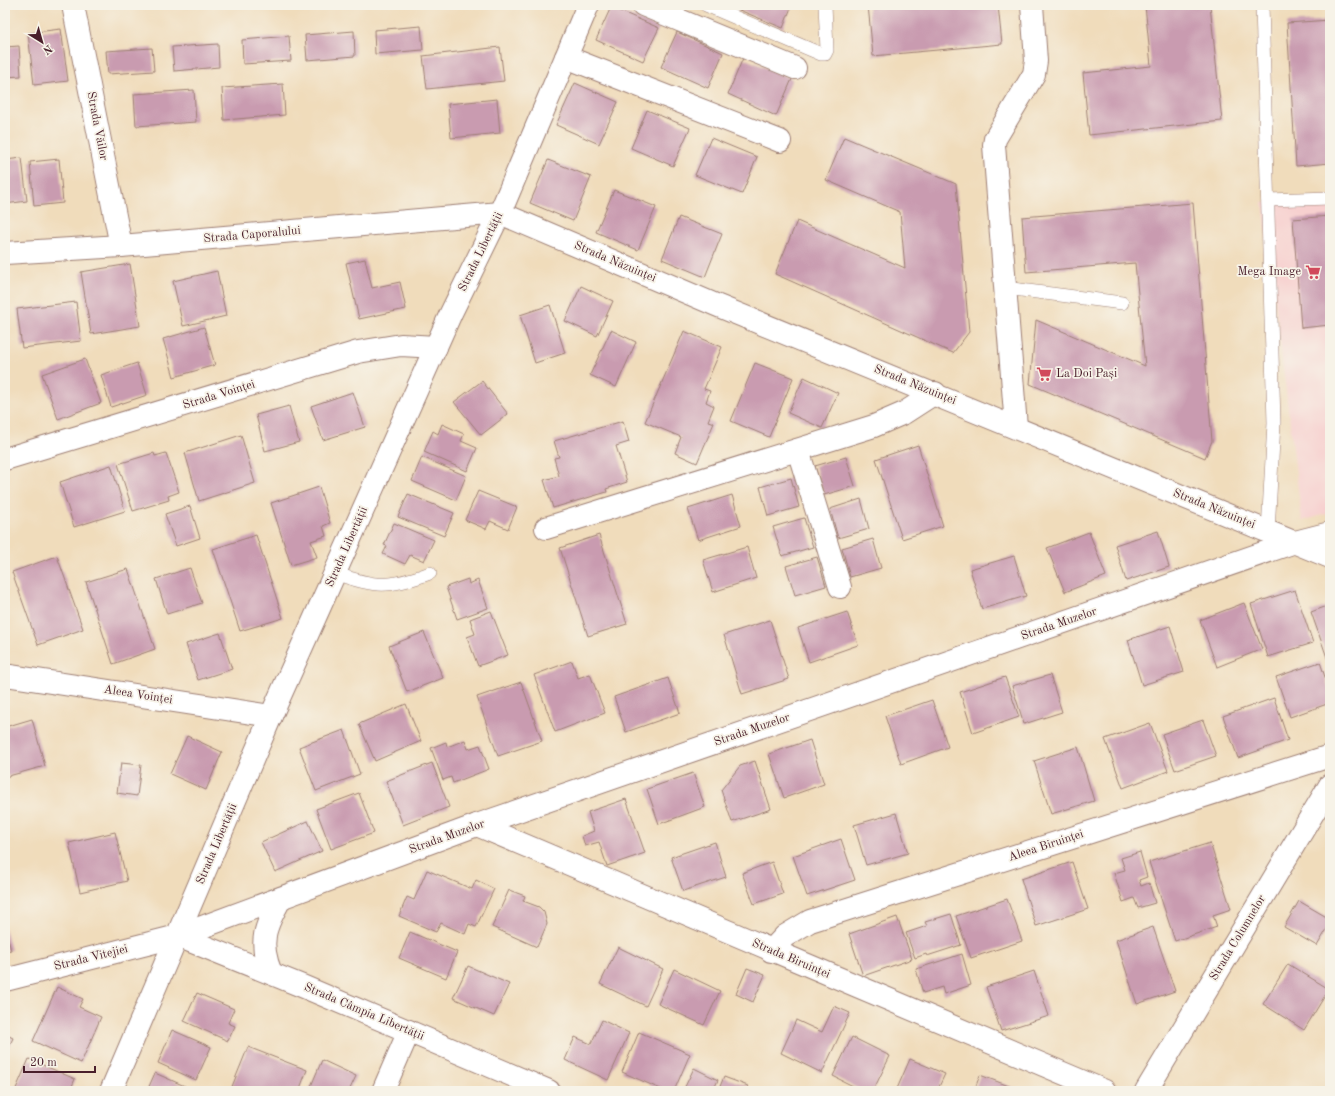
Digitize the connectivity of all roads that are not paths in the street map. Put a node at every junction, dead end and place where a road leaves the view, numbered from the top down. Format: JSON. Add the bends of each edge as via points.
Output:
{"nodes":[{"id":1,"x":73,"y":5,"type":"edge"},
{"id":2,"x":588,"y":5,"type":"edge"},
{"id":3,"x":643,"y":5,"type":"edge"},
{"id":4,"x":706,"y":5,"type":"edge"},
{"id":5,"x":825,"y":5,"type":"edge"},
{"id":6,"x":1032,"y":5,"type":"edge"},
{"id":7,"x":1262,"y":5,"type":"edge"},
{"id":8,"x":566,"y":57,"type":"junction"},
{"id":9,"x":795,"y":68,"type":"dead end"},
{"id":10,"x":780,"y":141,"type":"dead end"},
{"id":11,"x":1330,"y":198,"type":"edge"},
{"id":12,"x":1268,"y":200,"type":"junction"},
{"id":13,"x":500,"y":213,"type":"junction"},
{"id":14,"x":121,"y":246,"type":"junction"},
{"id":15,"x":5,"y":253,"type":"edge"},
{"id":16,"x":1005,"y":288,"type":"junction"},
{"id":17,"x":1122,"y":303,"type":"dead end"},
{"id":18,"x":436,"y":347,"type":"junction"},
{"id":19,"x":935,"y":393,"type":"junction"},
{"id":20,"x":1016,"y":427,"type":"junction"},
{"id":21,"x":798,"y":450,"type":"junction"},
{"id":22,"x":5,"y":459,"type":"edge"},
{"id":23,"x":546,"y":528,"type":"dead end"},
{"id":24,"x":1268,"y":531,"type":"junction"},
{"id":25,"x":1330,"y":533,"type":"edge"},
{"id":26,"x":1295,"y":542,"type":"junction"},
{"id":27,"x":1330,"y":557,"type":"edge"},
{"id":28,"x":430,"y":573,"type":"dead end"},
{"id":29,"x":335,"y":574,"type":"junction"},
{"id":30,"x":840,"y":587,"type":"dead end"},
{"id":31,"x":5,"y":675,"type":"edge"},
{"id":32,"x":271,"y":716,"type":"junction"},
{"id":33,"x":1330,"y":756,"type":"edge"},
{"id":34,"x":1330,"y":786,"type":"edge"},
{"id":35,"x":477,"y":825,"type":"junction"},
{"id":36,"x":281,"y":898,"type":"junction"},
{"id":37,"x":178,"y":936,"type":"junction"},
{"id":38,"x":771,"y":951,"type":"junction"},
{"id":39,"x":271,"y":973,"type":"junction"},
{"id":40,"x":5,"y":980,"type":"edge"},
{"id":41,"x":409,"y":1031,"type":"junction"},
{"id":42,"x":111,"y":1091,"type":"edge"},
{"id":43,"x":383,"y":1091,"type":"edge"},
{"id":44,"x":549,"y":1091,"type":"edge"},
{"id":45,"x":1105,"y":1091,"type":"edge"},
{"id":46,"x":1146,"y":1091,"type":"edge"}],
"edges":[{"from":1,"to":14,"type":"street","name":"Strada Văilor"},
{"from":2,"to":8,"type":"street","name":"Strada Libertății"},
{"from":3,"to":9,"type":"street"},
{"from":4,"to":5,"type":"lane","via":[[821,54],[825,54],[827,50]]},
{"from":6,"to":16,"type":"street","via":[[1036,61],[1034,74],[995,139],[994,145]]},
{"from":7,"to":12,"type":"lane"},
{"from":8,"to":10,"type":"street"},
{"from":8,"to":13,"type":"street","name":"Strada Libertății"},
{"from":11,"to":12,"type":"lane"},
{"from":12,"to":24,"type":"lane","via":[[1274,423]]},
{"from":13,"to":14,"type":"street","name":"Strada Caporalului"},
{"from":13,"to":18,"type":"street","name":"Strada Libertății"},
{"from":13,"to":19,"type":"street","name":"Strada Năzuinței","via":[[716,305]]},
{"from":14,"to":15,"type":"street","name":"Strada Caporalului"},
{"from":16,"to":17,"type":"lane"},
{"from":16,"to":20,"type":"street"},
{"from":18,"to":22,"type":"street","name":"Strada Voinței","via":[[401,345],[358,352]]},
{"from":18,"to":29,"type":"street","name":"Strada Libertății"},
{"from":19,"to":20,"type":"street","name":"Strada Năzuinței"},
{"from":19,"to":21,"type":"street","via":[[904,413],[874,426]]},
{"from":20,"to":24,"type":"street","name":"Strada Năzuinței"},
{"from":21,"to":23,"type":"street"},
{"from":21,"to":30,"type":"street"},
{"from":24,"to":26,"type":"street","name":"Strada Năzuinței"},
{"from":25,"to":26,"type":"street","name":"Strada Muzelor"},
{"from":26,"to":27,"type":"street","name":"Strada Năzuinței"},
{"from":26,"to":35,"type":"street","name":"Strada Muzelor"},
{"from":28,"to":29,"type":"lane","via":[[408,581],[374,585]]},
{"from":29,"to":32,"type":"street","name":"Strada Libertății"},
{"from":31,"to":32,"type":"street","name":"Aleea Voinței"},
{"from":32,"to":37,"type":"street","name":"Strada Libertății"},
{"from":33,"to":38,"type":"street","name":"Aleea Biruinței","via":[[810,921],[785,936]]},
{"from":34,"to":46,"type":"street","name":"Strada Columnelor"},
{"from":35,"to":36,"type":"street","name":"Strada Muzelor"},
{"from":35,"to":38,"type":"street","name":"Strada Biruinței"},
{"from":36,"to":37,"type":"street","name":"Strada Muzelor"},
{"from":36,"to":39,"type":"street","via":[[265,930],[263,945]]},
{"from":37,"to":39,"type":"street","name":"Strada Câmpia Libertății"},
{"from":37,"to":40,"type":"street","name":"Strada Vitejiei"},
{"from":37,"to":42,"type":"street","name":"Strada Libertății"},
{"from":38,"to":45,"type":"street","name":"Strada Biruinței"},
{"from":39,"to":41,"type":"street","name":"Strada Câmpia Libertății"},
{"from":41,"to":43,"type":"street"},
{"from":41,"to":44,"type":"street","name":"Strada Câmpia Libertății"}]}
